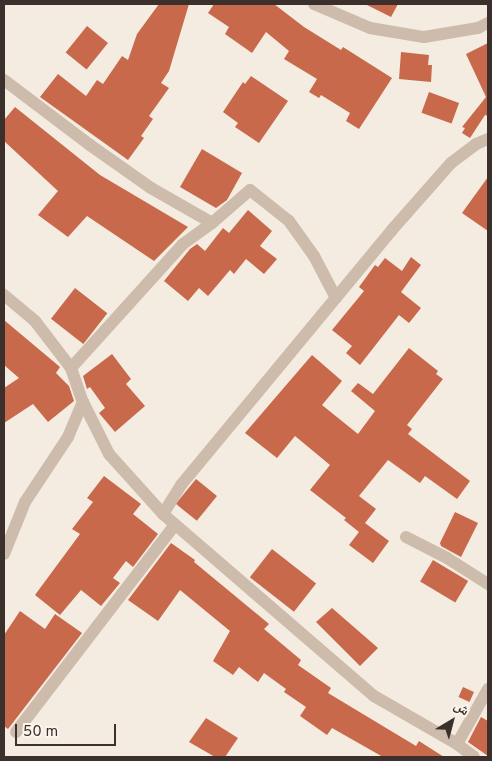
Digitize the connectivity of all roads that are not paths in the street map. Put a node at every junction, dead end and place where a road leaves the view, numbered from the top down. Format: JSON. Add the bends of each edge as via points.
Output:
{"nodes":[{"id":1,"x":314,"y":4,"type":"edge"},
{"id":2,"x":488,"y":22,"type":"edge"},
{"id":3,"x":4,"y":80,"type":"edge"},
{"id":4,"x":488,"y":139,"type":"edge"},
{"id":5,"x":212,"y":222,"type":"junction"},
{"id":6,"x":4,"y":295,"type":"edge"},
{"id":7,"x":336,"y":298,"type":"junction"},
{"id":8,"x":72,"y":368,"type":"junction"},
{"id":9,"x":82,"y":402,"type":"junction"},
{"id":10,"x":163,"y":514,"type":"junction"},
{"id":11,"x":175,"y":525,"type":"junction"},
{"id":12,"x":406,"y":537,"type":"dead end"},
{"id":13,"x":4,"y":554,"type":"edge"},
{"id":14,"x":488,"y":584,"type":"edge"},
{"id":15,"x":488,"y":689,"type":"edge"},
{"id":16,"x":16,"y":732,"type":"dead end"},
{"id":17,"x":456,"y":744,"type":"junction"},
{"id":18,"x":474,"y":757,"type":"edge"}],
"edges":[{"from":1,"to":2,"type":"street","via":[[370,28],[424,37],[478,28]]},
{"from":3,"to":5,"type":"street","via":[[151,188]]},
{"from":4,"to":7,"type":"street","via":[[451,163]]},
{"from":5,"to":7,"type":"street","via":[[250,190],[289,221],[314,256]]},
{"from":5,"to":8,"type":"street","via":[[183,244]]},
{"from":6,"to":8,"type":"street","via":[[35,321]]},
{"from":7,"to":10,"type":"street","via":[[181,484]]},
{"from":8,"to":9,"type":"street"},
{"from":9,"to":10,"type":"street","via":[[109,454]]},
{"from":9,"to":13,"type":"street","via":[[68,437],[25,502]]},
{"from":10,"to":11,"type":"street"},
{"from":11,"to":16,"type":"street"},
{"from":11,"to":17,"type":"street","via":[[374,696]]},
{"from":12,"to":14,"type":"street"},
{"from":15,"to":17,"type":"street"},
{"from":17,"to":18,"type":"street"}]}
